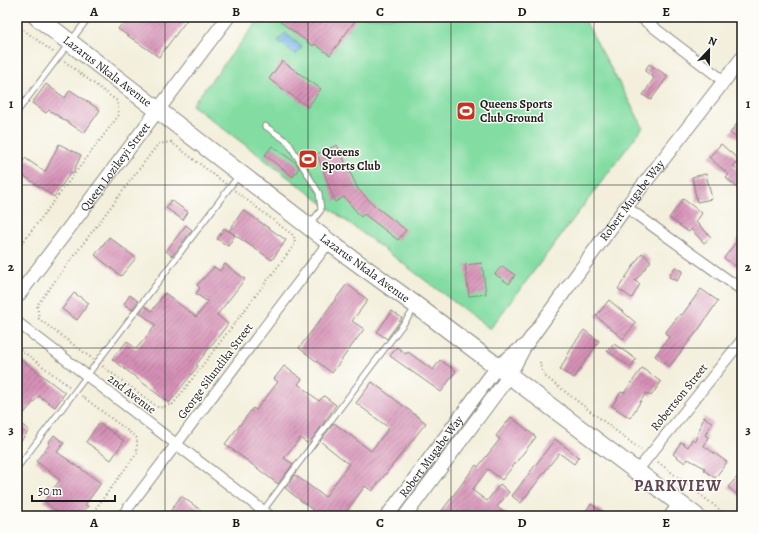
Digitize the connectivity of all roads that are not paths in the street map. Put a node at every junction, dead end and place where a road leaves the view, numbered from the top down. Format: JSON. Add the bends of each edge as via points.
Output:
{"nodes":[{"id":1,"x":37,"y":17,"type":"edge"},
{"id":2,"x":89,"y":17,"type":"edge"},
{"id":3,"x":228,"y":17,"type":"edge"},
{"id":4,"x":640,"y":17,"type":"edge"},
{"id":5,"x":70,"y":42,"type":"junction"},
{"id":6,"x":742,"y":58,"type":"edge"},
{"id":7,"x":724,"y":81,"type":"junction"},
{"id":8,"x":159,"y":110,"type":"junction"},
{"id":9,"x":17,"y":112,"type":"edge"},
{"id":10,"x":265,"y":126,"type":"dead end"},
{"id":11,"x":240,"y":172,"type":"junction"},
{"id":12,"x":626,"y":207,"type":"junction"},
{"id":13,"x":309,"y":226,"type":"junction"},
{"id":14,"x":329,"y":242,"type":"junction"},
{"id":15,"x":742,"y":290,"type":"edge"},
{"id":16,"x":17,"y":297,"type":"edge"},
{"id":17,"x":417,"y":306,"type":"junction"},
{"id":18,"x":17,"y":322,"type":"edge"},
{"id":19,"x":740,"y":346,"type":"edge"},
{"id":20,"x":503,"y":372,"type":"junction"},
{"id":21,"x":87,"y":376,"type":"junction"},
{"id":22,"x":176,"y":444,"type":"junction"},
{"id":23,"x":17,"y":468,"type":"edge"},
{"id":24,"x":637,"y":471,"type":"junction"},
{"id":25,"x":674,"y":510,"type":"edge"},
{"id":26,"x":264,"y":514,"type":"edge"},
{"id":27,"x":122,"y":516,"type":"edge"},
{"id":28,"x":387,"y":516,"type":"edge"},
{"id":29,"x":405,"y":516,"type":"edge"},
{"id":30,"x":696,"y":516,"type":"edge"}],
"edges":[{"from":1,"to":5,"type":"highway","name":"Lazarus Nkala Avenue"},
{"from":2,"to":5,"type":"lane"},
{"from":3,"to":8,"type":"main road","name":"Queen Lozikeyi Street"},
{"from":4,"to":7,"type":"street"},
{"from":5,"to":8,"type":"highway","name":"Lazarus Nkala Avenue"},
{"from":5,"to":9,"type":"lane"},
{"from":6,"to":7,"type":"main road","name":"Robert Mugabe Way"},
{"from":7,"to":12,"type":"main road","name":"Robert Mugabe Way"},
{"from":8,"to":11,"type":"highway","name":"Lazarus Nkala Avenue"},
{"from":8,"to":16,"type":"main road","name":"Queen Lozikeyi Street"},
{"from":10,"to":13,"type":"lane","via":[[288,142],[319,193],[321,210]]},
{"from":11,"to":13,"type":"highway","name":"Lazarus Nkala Avenue"},
{"from":11,"to":21,"type":"lane"},
{"from":12,"to":15,"type":"street"},
{"from":12,"to":20,"type":"main road","name":"Robert Mugabe Way","via":[[525,346]]},
{"from":13,"to":14,"type":"highway","name":"Lazarus Nkala Avenue"},
{"from":14,"to":17,"type":"highway","name":"Lazarus Nkala Avenue"},
{"from":14,"to":22,"type":"street","name":"George Silundika Street"},
{"from":17,"to":20,"type":"highway","name":"Lazarus Nkala Avenue"},
{"from":17,"to":26,"type":"lane"},
{"from":18,"to":21,"type":"street","name":"2nd Avenue"},
{"from":19,"to":24,"type":"street","name":"Robertson Street"},
{"from":20,"to":24,"type":"highway","name":"Lazarus Nkala Avenue"},
{"from":20,"to":28,"type":"main road","name":"Robert Mugabe Way"},
{"from":20,"to":29,"type":"main road","name":"Robert Mugabe Way"},
{"from":21,"to":22,"type":"street","name":"2nd Avenue"},
{"from":21,"to":23,"type":"lane"},
{"from":22,"to":26,"type":"street","name":"2nd Avenue"},
{"from":22,"to":27,"type":"street","name":"George Silundika Street"},
{"from":24,"to":25,"type":"highway","name":"Lazarus Nkala Avenue"},
{"from":25,"to":30,"type":"highway","name":"Lazarus Nkala Avenue"}]}
